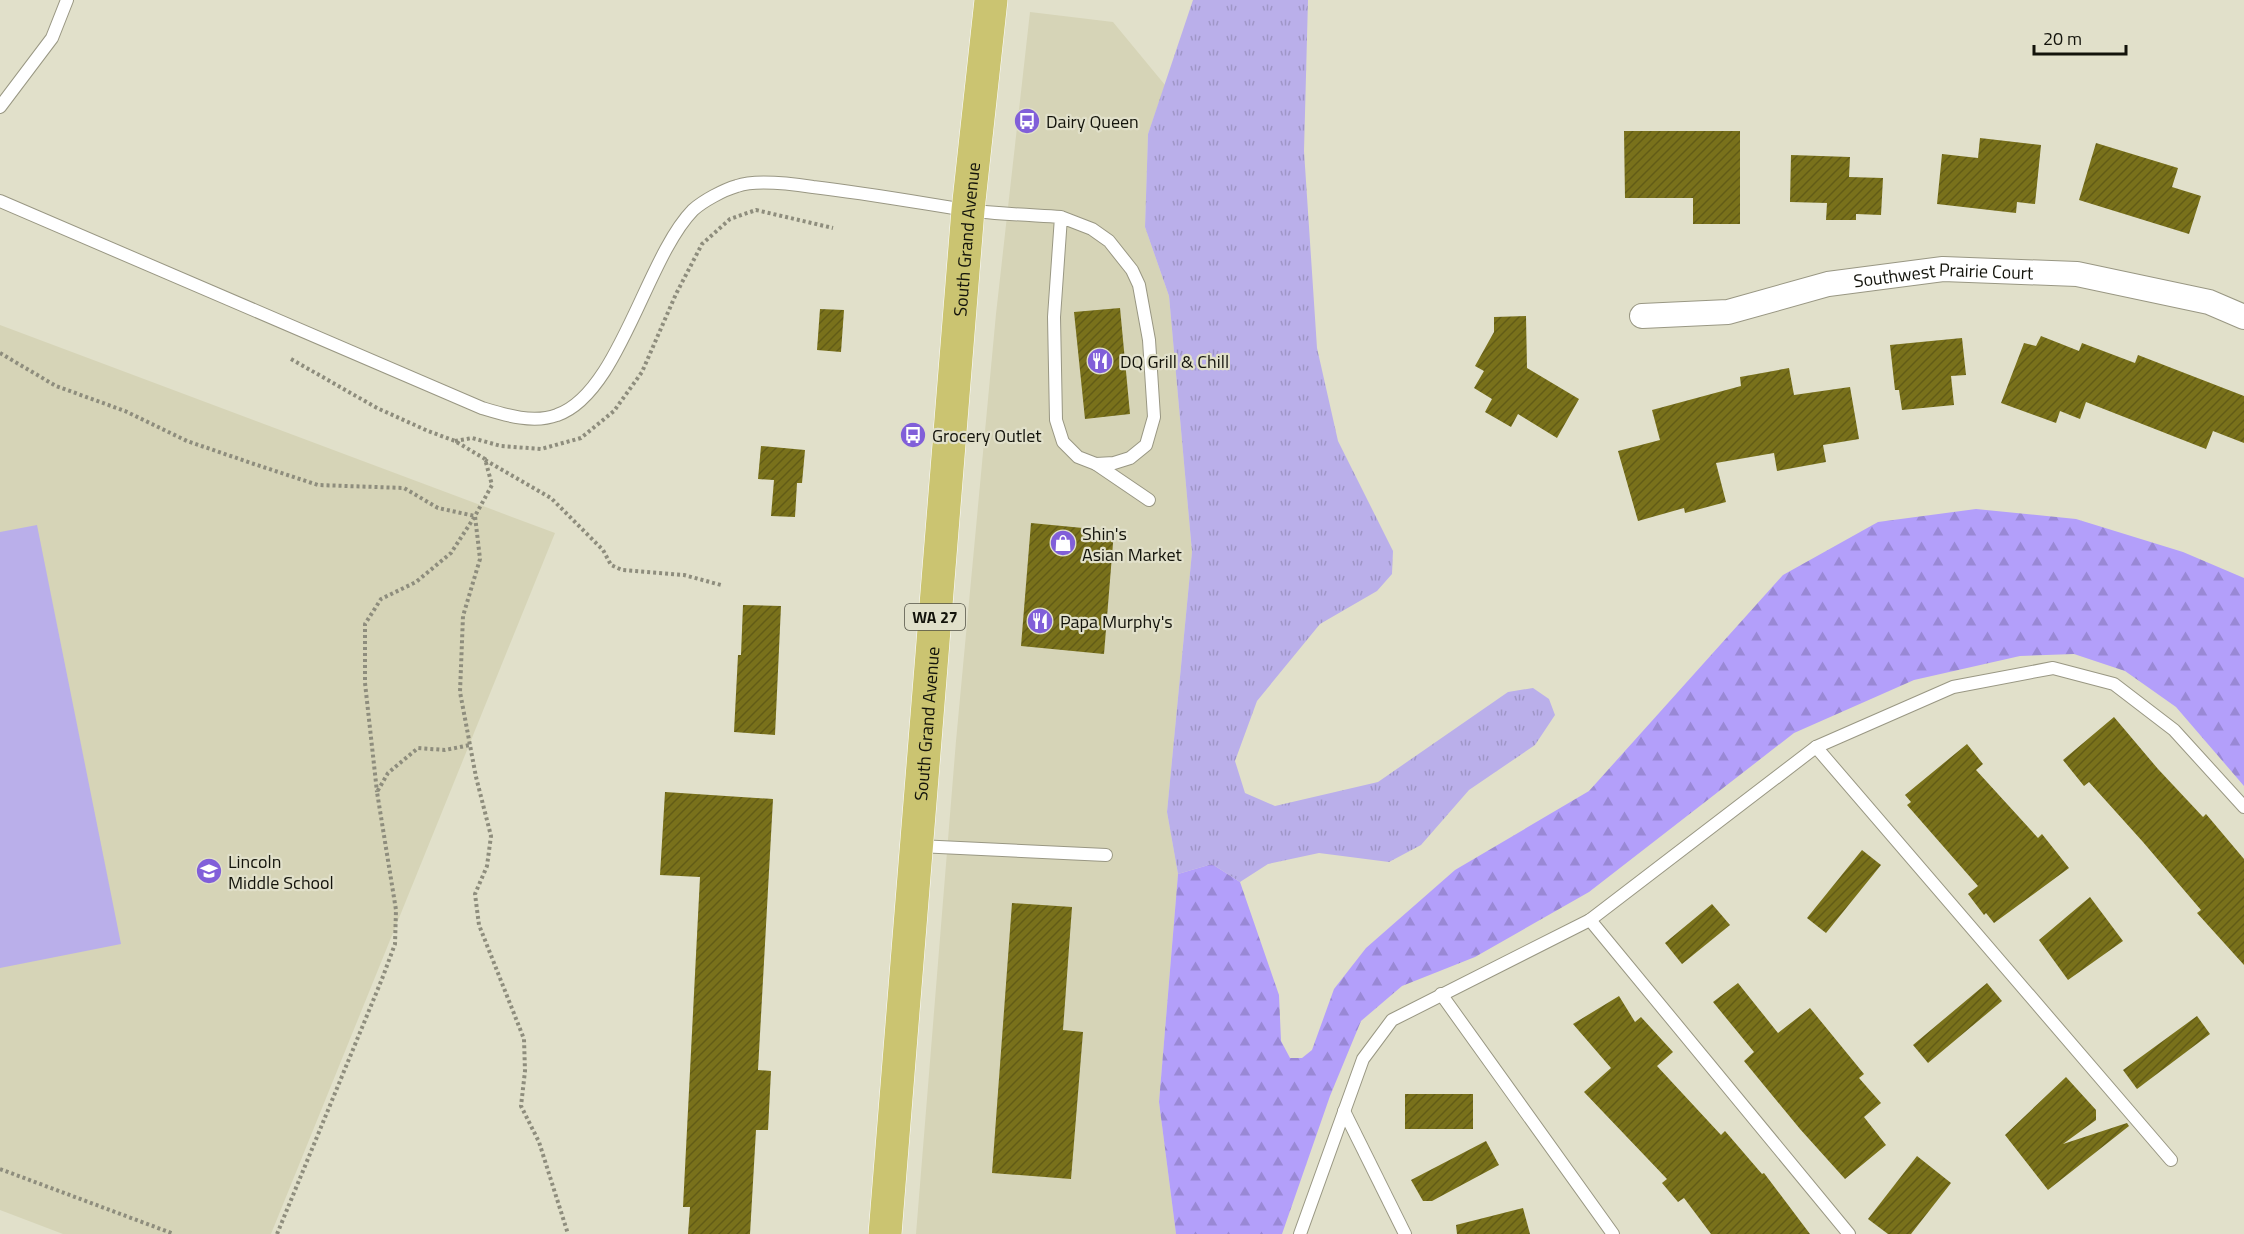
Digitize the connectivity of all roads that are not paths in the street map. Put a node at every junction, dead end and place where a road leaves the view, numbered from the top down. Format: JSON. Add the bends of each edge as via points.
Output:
{"nodes":[{"id":1,"x":67,"y":0,"type":"edge"},
{"id":2,"x":991,"y":0,"type":"edge"},
{"id":3,"x":0,"y":107,"type":"edge"},
{"id":4,"x":0,"y":201,"type":"edge"},
{"id":5,"x":968,"y":210,"type":"junction"},
{"id":6,"x":1061,"y":218,"type":"junction"},
{"id":7,"x":1642,"y":316,"type":"dead end"},
{"id":8,"x":2244,"y":317,"type":"edge"},
{"id":9,"x":1096,"y":464,"type":"junction"},
{"id":10,"x":1149,"y":500,"type":"dead end"},
{"id":11,"x":1816,"y":747,"type":"junction"},
{"id":12,"x":2244,"y":807,"type":"edge"},
{"id":13,"x":916,"y":846,"type":"junction"},
{"id":14,"x":1106,"y":855,"type":"dead end"},
{"id":15,"x":1590,"y":920,"type":"junction"},
{"id":16,"x":1441,"y":994,"type":"junction"},
{"id":17,"x":1344,"y":1111,"type":"junction"},
{"id":18,"x":2171,"y":1160,"type":"dead end"},
{"id":19,"x":885,"y":1234,"type":"edge"},
{"id":20,"x":1300,"y":1234,"type":"edge"},
{"id":21,"x":1405,"y":1234,"type":"edge"},
{"id":22,"x":1613,"y":1234,"type":"edge"},
{"id":23,"x":1849,"y":1234,"type":"edge"}],
"edges":[{"from":1,"to":3,"type":"lane","via":[[52,38]]},
{"from":2,"to":5,"type":"main road","name":"South Grand Avenue","number":"WA 27"},
{"from":4,"to":5,"type":"lane","via":[[482,408],[512,417],[537,418],[573,408],[602,376],[670,242],[694,210],[738,185],[780,183]]},
{"from":5,"to":6,"type":"lane"},
{"from":5,"to":13,"type":"main road","name":"South Grand Avenue","number":"WA 27"},
{"from":6,"to":9,"type":"lane","via":[[1054,317],[1056,420],[1063,442],[1078,457]]},
{"from":6,"to":9,"type":"lane","via":[[1092,229],[1109,241],[1132,270],[1139,285],[1149,340],[1154,417],[1146,445],[1130,458]]},
{"from":7,"to":8,"type":"street","name":"Southwest Prairie Court","via":[[1728,312],[1828,284],[1943,269],[2077,274],[2209,302]]},
{"from":9,"to":10,"type":"lane"},
{"from":11,"to":12,"type":"lane","via":[[1953,687],[2053,668],[2114,684],[2174,730]]},
{"from":11,"to":15,"type":"lane"},
{"from":11,"to":18,"type":"lane"},
{"from":13,"to":14,"type":"lane"},
{"from":13,"to":19,"type":"main road","name":"South Grand Avenue","number":"WA 27"},
{"from":15,"to":16,"type":"lane"},
{"from":15,"to":23,"type":"lane"},
{"from":16,"to":17,"type":"lane","via":[[1392,1020],[1363,1059]]},
{"from":16,"to":22,"type":"lane"},
{"from":17,"to":20,"type":"lane"},
{"from":17,"to":21,"type":"lane"}]}
